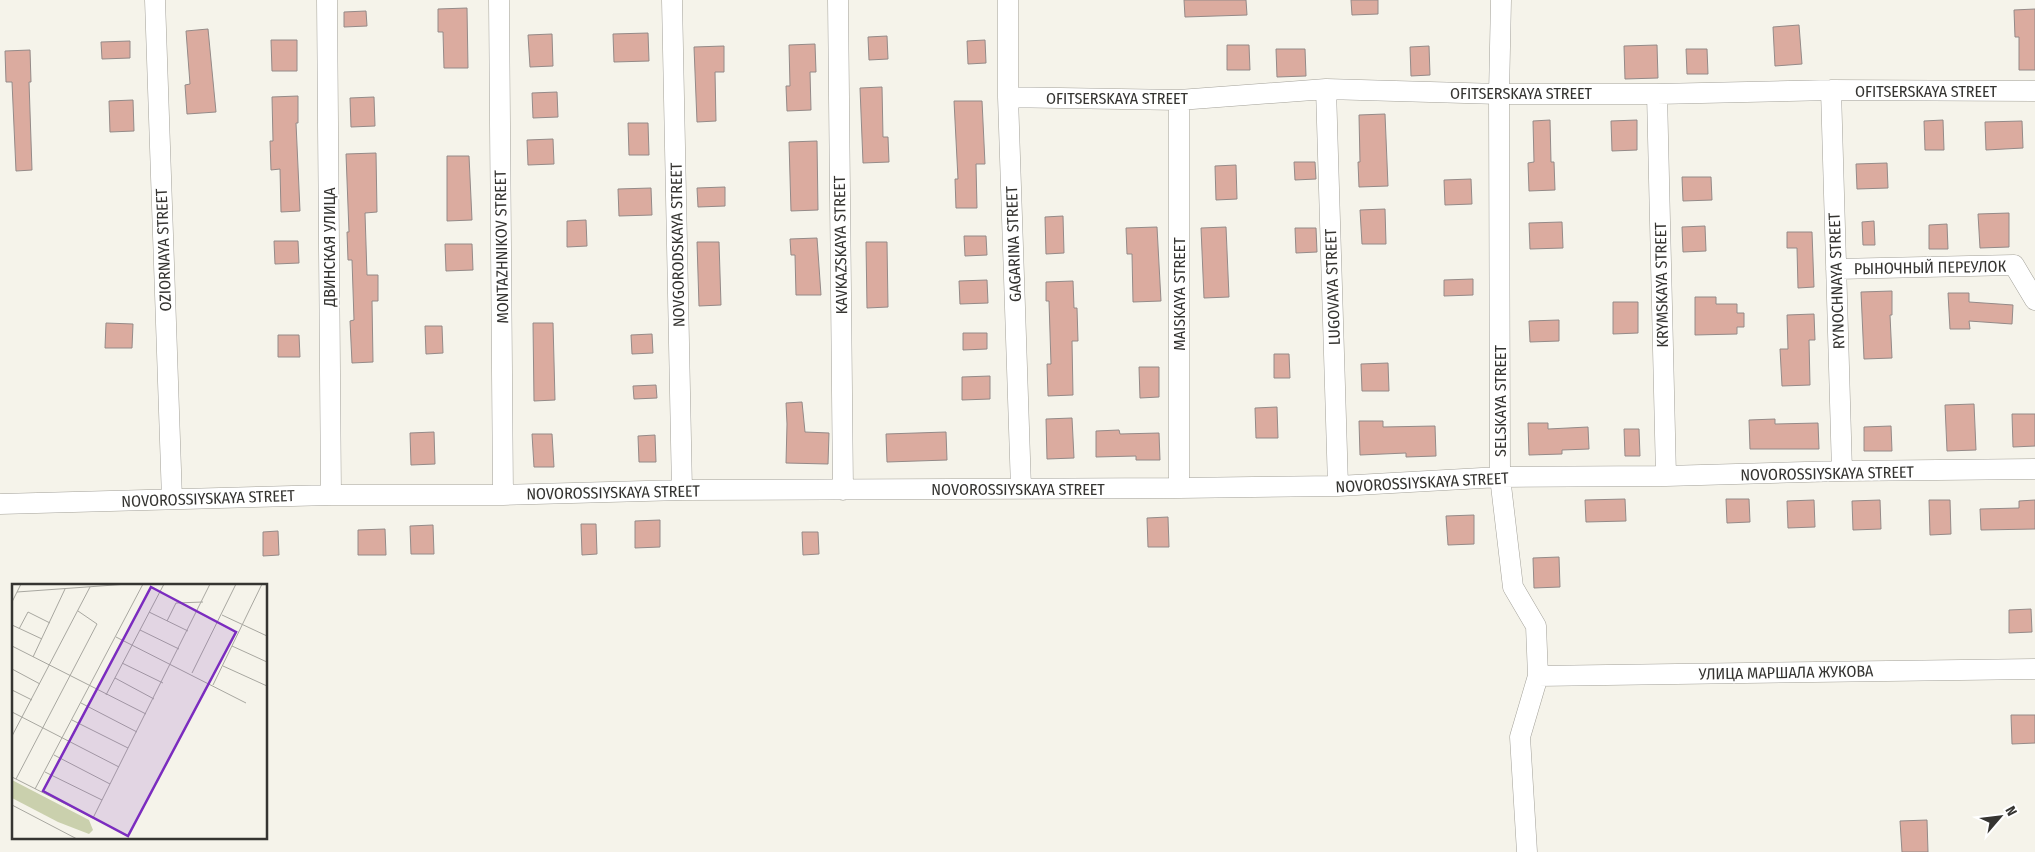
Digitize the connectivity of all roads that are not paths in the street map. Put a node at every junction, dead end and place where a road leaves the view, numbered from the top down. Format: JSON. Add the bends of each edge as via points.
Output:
{"nodes":[{"id":1,"x":155,"y":0,"type":"edge"},
{"id":2,"x":327,"y":0,"type":"edge"},
{"id":3,"x":499,"y":0,"type":"edge"},
{"id":4,"x":672,"y":0,"type":"edge"},
{"id":5,"x":838,"y":0,"type":"edge"},
{"id":6,"x":1008,"y":0,"type":"edge"},
{"id":7,"x":1501,"y":0,"type":"edge"},
{"id":8,"x":1326,"y":89,"type":"junction"},
{"id":9,"x":1831,"y":90,"type":"junction"},
{"id":10,"x":2035,"y":91,"type":"edge"},
{"id":11,"x":1499,"y":94,"type":"junction"},
{"id":12,"x":1657,"y":94,"type":"junction"},
{"id":13,"x":1008,"y":97,"type":"junction"},
{"id":14,"x":1179,"y":100,"type":"junction"},
{"id":15,"x":1836,"y":269,"type":"junction"},
{"id":16,"x":2035,"y":300,"type":"edge"},
{"id":17,"x":2035,"y":469,"type":"edge"},
{"id":18,"x":1842,"y":471,"type":"junction"},
{"id":19,"x":1666,"y":476,"type":"junction"},
{"id":20,"x":1500,"y":477,"type":"junction"},
{"id":21,"x":1338,"y":486,"type":"junction"},
{"id":22,"x":1021,"y":488,"type":"junction"},
{"id":23,"x":1180,"y":488,"type":"junction"},
{"id":24,"x":682,"y":490,"type":"junction"},
{"id":25,"x":843,"y":490,"type":"junction"},
{"id":26,"x":331,"y":495,"type":"junction"},
{"id":27,"x":503,"y":495,"type":"junction"},
{"id":28,"x":172,"y":499,"type":"junction"},
{"id":29,"x":0,"y":504,"type":"edge"},
{"id":30,"x":2035,"y":669,"type":"edge"},
{"id":31,"x":1538,"y":676,"type":"junction"},
{"id":32,"x":1528,"y":852,"type":"edge"}],
"edges":[{"from":1,"to":28,"type":"street","name":"OZIORNAYA STREET"},
{"from":2,"to":26,"type":"street","name":"ДВИНСКАЯ УЛИЦА"},
{"from":3,"to":27,"type":"street","name":"MONTAZHNIKOV STREET"},
{"from":4,"to":24,"type":"street","name":"NOVGORODSKAYA STREET"},
{"from":5,"to":25,"type":"street","name":"KAVKAZSKAYA STREET"},
{"from":6,"to":13,"type":"street","name":"GAGARINA STREET"},
{"from":7,"to":11,"type":"street","name":"SELSKAYA STREET"},
{"from":8,"to":11,"type":"street","name":"OFITSERSKAYA STREET"},
{"from":8,"to":14,"type":"street","name":"OFITSERSKAYA STREET"},
{"from":8,"to":21,"type":"street","name":"LUGOVAYA STREET"},
{"from":9,"to":10,"type":"street","name":"OFITSERSKAYA STREET"},
{"from":9,"to":12,"type":"street","name":"OFITSERSKAYA STREET"},
{"from":9,"to":15,"type":"street","name":"RYNOCHNAYA STREET"},
{"from":11,"to":12,"type":"street","name":"OFITSERSKAYA STREET"},
{"from":11,"to":20,"type":"street","name":"SELSKAYA STREET"},
{"from":12,"to":19,"type":"street","name":"KRYMSKAYA STREET"},
{"from":13,"to":14,"type":"street","name":"OFITSERSKAYA STREET"},
{"from":13,"to":22,"type":"street","name":"GAGARINA STREET"},
{"from":14,"to":23,"type":"street","name":"MAISKAYA STREET"},
{"from":15,"to":16,"type":"street","name":"РЫНОЧНЫЙ ПЕРЕУЛОК","via":[[2014,265]]},
{"from":15,"to":18,"type":"street","name":"RYNOCHNAYA STREET"},
{"from":17,"to":18,"type":"street","name":"NOVOROSSIYSKAYA STREET"},
{"from":18,"to":19,"type":"street","name":"NOVOROSSIYSKAYA STREET"},
{"from":19,"to":20,"type":"street","name":"NOVOROSSIYSKAYA STREET"},
{"from":20,"to":21,"type":"street","name":"NOVOROSSIYSKAYA STREET"},
{"from":20,"to":31,"type":"street","name":"SELSKAYA STREET","via":[[1513,587],[1536,626]]},
{"from":21,"to":23,"type":"street","name":"NOVOROSSIYSKAYA STREET"},
{"from":22,"to":23,"type":"street","name":"NOVOROSSIYSKAYA STREET"},
{"from":22,"to":25,"type":"street","name":"NOVOROSSIYSKAYA STREET"},
{"from":24,"to":25,"type":"street","name":"NOVOROSSIYSKAYA STREET"},
{"from":24,"to":27,"type":"street","name":"NOVOROSSIYSKAYA STREET"},
{"from":26,"to":27,"type":"street","name":"NOVOROSSIYSKAYA STREET"},
{"from":26,"to":28,"type":"street","name":"NOVOROSSIYSKAYA STREET"},
{"from":28,"to":29,"type":"street","name":"NOVOROSSIYSKAYA STREET"},
{"from":30,"to":31,"type":"street","name":"УЛИЦА МАРШАЛА ЖУКОВА"},
{"from":31,"to":32,"type":"street","name":"SELSKAYA STREET","via":[[1520,737]]}]}
